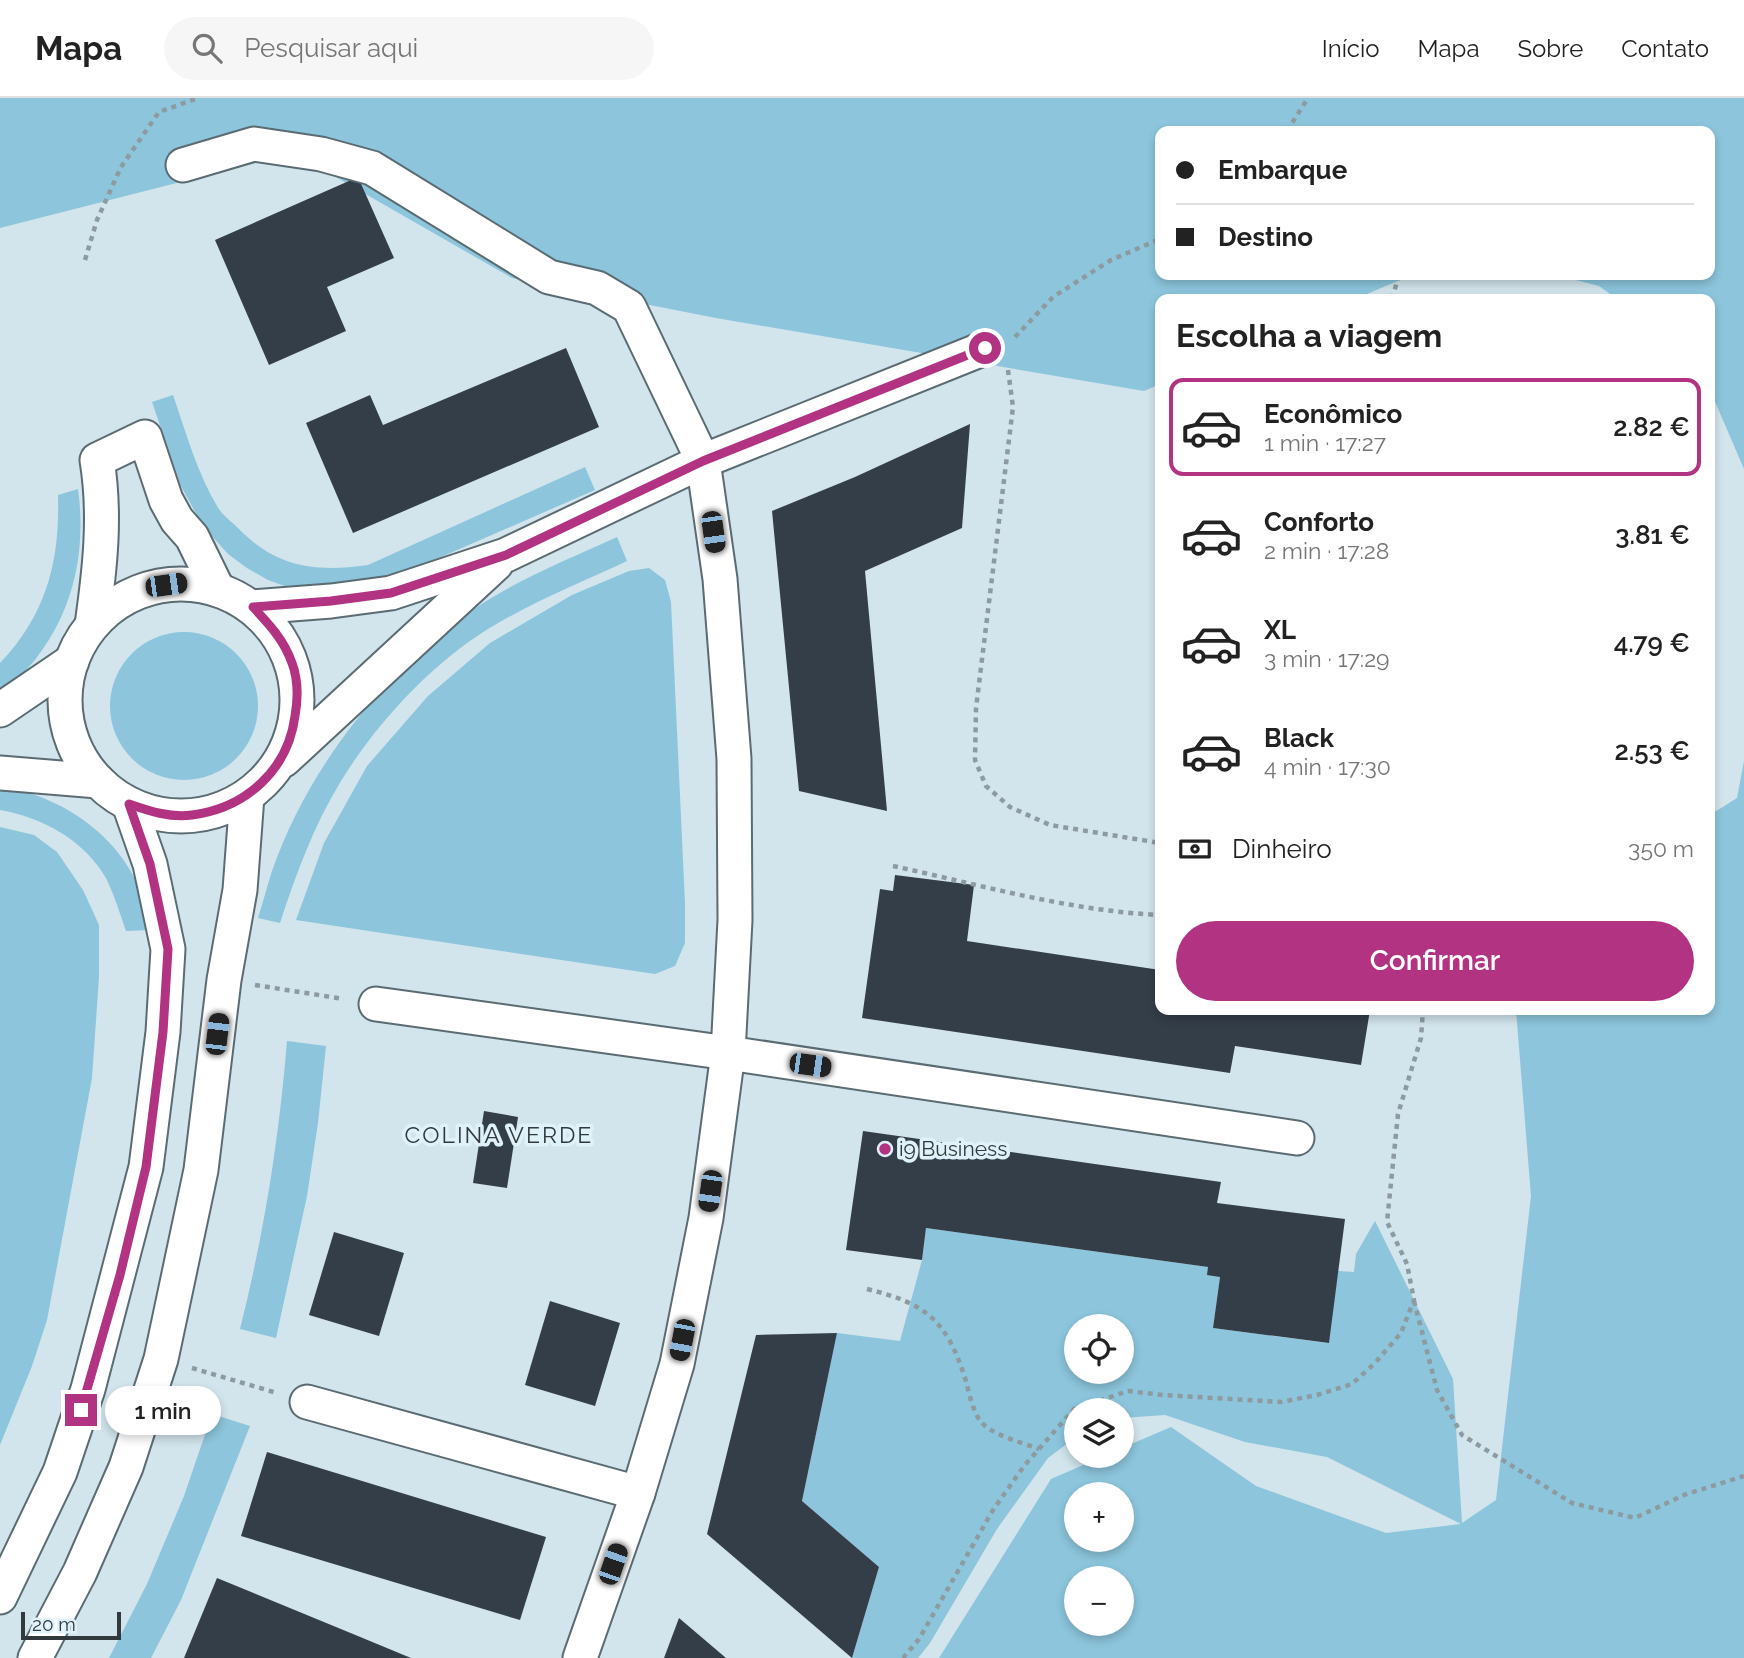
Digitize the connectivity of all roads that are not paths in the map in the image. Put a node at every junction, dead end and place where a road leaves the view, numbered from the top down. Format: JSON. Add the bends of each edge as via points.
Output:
{"nodes":[{"id":1,"x":183,"y":165,"type":"dead end"},
{"id":2,"x":994,"y":351,"type":"road end"},
{"id":3,"x":703,"y":461,"type":"junction"},
{"id":4,"x":506,"y":555,"type":"junction"},
{"id":5,"x":217,"y":588,"type":"junction"},
{"id":6,"x":253,"y":607,"type":"junction"},
{"id":7,"x":92,"y":625,"type":"junction"},
{"id":8,"x":72,"y":661,"type":"junction"},
{"id":9,"x":0,"y":710,"type":"edge"},
{"id":10,"x":278,"y":765,"type":"junction"},
{"id":11,"x":0,"y":773,"type":"edge"},
{"id":12,"x":97,"y":781,"type":"junction"},
{"id":13,"x":247,"y":796,"type":"junction"},
{"id":14,"x":129,"y":804,"type":"junction"},
{"id":15,"x":376,"y":1004,"type":"road end"},
{"id":16,"x":729,"y":1053,"type":"junction"},
{"id":17,"x":1297,"y":1138,"type":"dead end"},
{"id":18,"x":307,"y":1402,"type":"road end"},
{"id":19,"x":638,"y":1493,"type":"junction"},
{"id":20,"x":0,"y":1597,"type":"edge"},
{"id":21,"x":35,"y":1658,"type":"edge"},
{"id":22,"x":580,"y":1658,"type":"edge"}],
"edges":[{"from":1,"to":3,"type":"street","via":[[254,144],[321,154],[372,168],[549,277],[597,288],[629,307]]},
{"from":2,"to":3,"type":"street"},
{"from":3,"to":4,"type":"street"},
{"from":3,"to":16,"type":"street","via":[[720,579],[734,759],[735,920]]},
{"from":4,"to":6,"type":"street","via":[[391,593]]},
{"from":4,"to":10,"type":"street"},
{"from":5,"to":6,"type":"street"},
{"from":5,"to":7,"type":"street","via":[[183,583],[149,587],[118,602]]},
{"from":5,"to":7,"type":"street","via":[[192,537],[166,500],[145,437],[97,460],[103,521]]},
{"from":6,"to":10,"type":"street","via":[[277,632],[293,664],[298,699],[293,734]]},
{"from":7,"to":8,"type":"street"},
{"from":8,"to":9,"type":"street"},
{"from":8,"to":12,"type":"street","via":[[65,692],[67,724],[79,755]]},
{"from":10,"to":13,"type":"street"},
{"from":11,"to":12,"type":"street"},
{"from":12,"to":14,"type":"street"},
{"from":13,"to":14,"type":"street","via":[[219,810],[189,816],[158,814]]},
{"from":13,"to":21,"type":"street","via":[[240,890],[201,1170],[160,1359],[126,1466],[80,1572]]},
{"from":14,"to":20,"type":"street","via":[[150,864],[168,949],[146,1167],[88,1389],[60,1472]]},
{"from":15,"to":16,"type":"street"},
{"from":16,"to":17,"type":"street"},
{"from":16,"to":19,"type":"street","via":[[706,1218],[677,1364]]},
{"from":18,"to":19,"type":"street"},
{"from":19,"to":22,"type":"street"}]}
